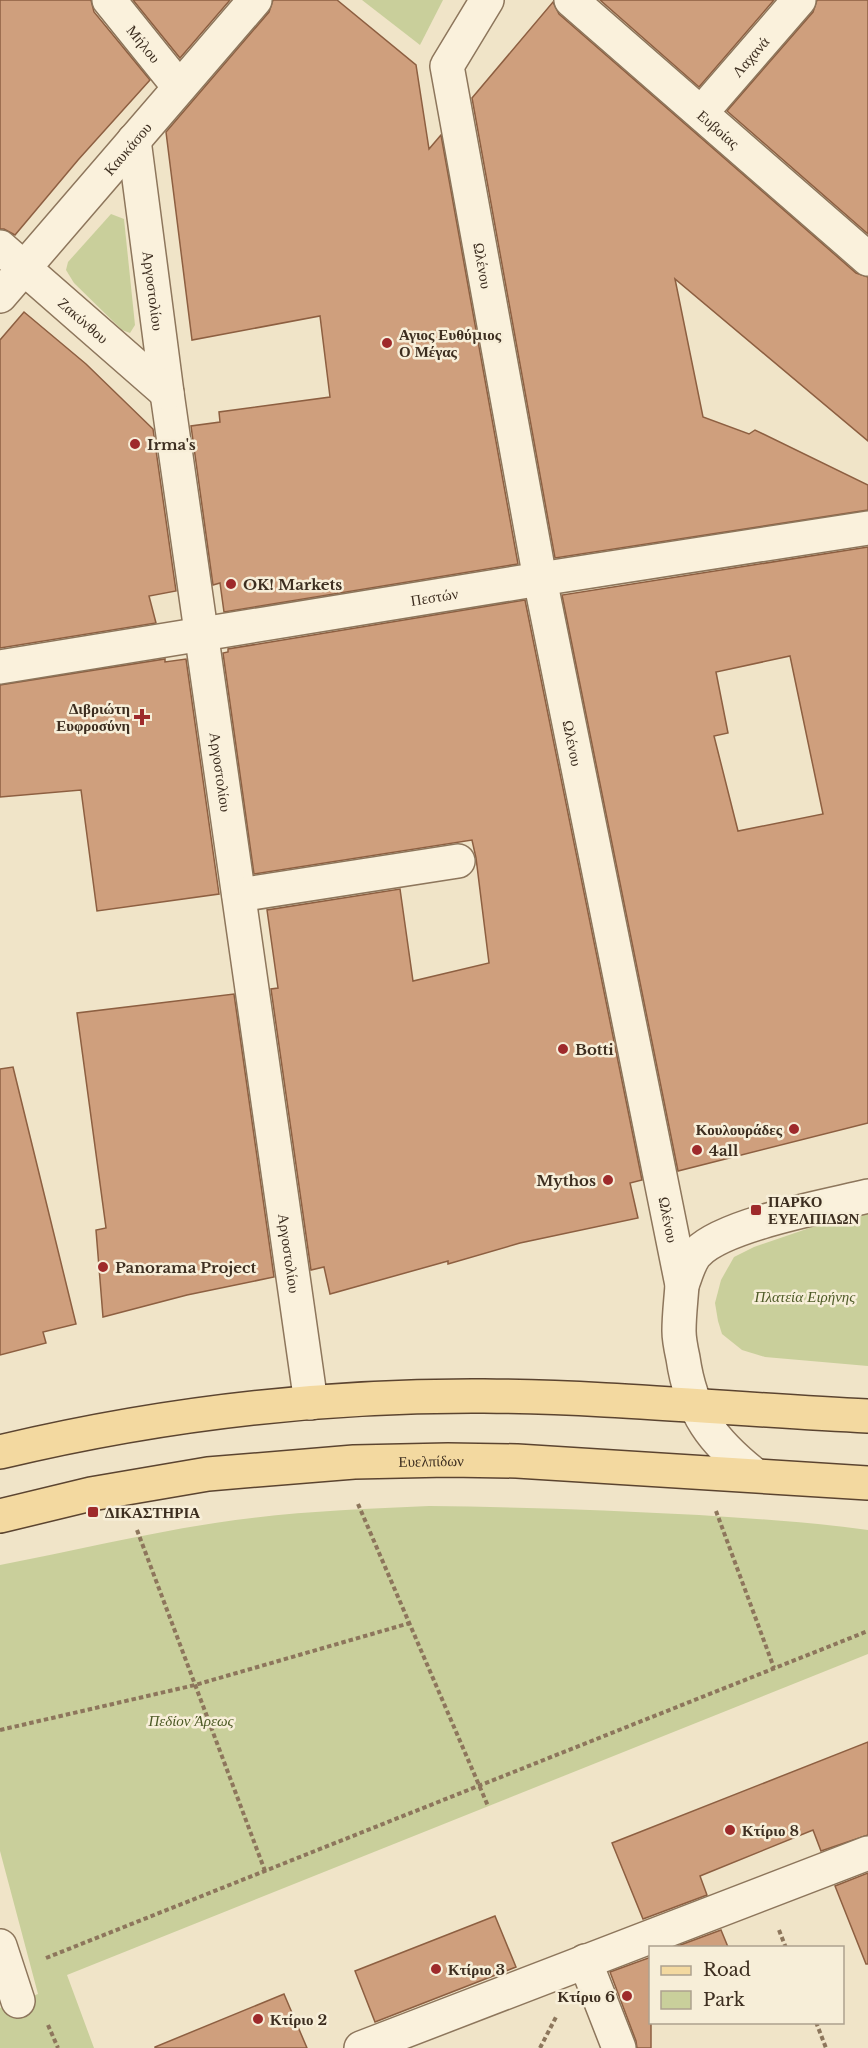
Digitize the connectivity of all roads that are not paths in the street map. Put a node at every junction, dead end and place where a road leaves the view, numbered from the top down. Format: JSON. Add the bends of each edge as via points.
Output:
{"nodes":[{"id":1,"x":109,"y":0,"type":"edge"},
{"id":2,"x":255,"y":0,"type":"edge"},
{"id":3,"x":487,"y":0,"type":"edge"},
{"id":4,"x":571,"y":0,"type":"edge"},
{"id":5,"x":799,"y":0,"type":"edge"},
{"id":6,"x":179,"y":87,"type":"junction"},
{"id":7,"x":701,"y":113,"type":"junction"},
{"id":8,"x":134,"y":140,"type":"junction"},
{"id":9,"x":12,"y":257,"type":"edge"},
{"id":10,"x":868,"y":259,"type":"edge"},
{"id":11,"x":0,"y":296,"type":"edge"},
{"id":12,"x":167,"y":393,"type":"junction"},
{"id":13,"x":868,"y":528,"type":"edge"},
{"id":14,"x":540,"y":579,"type":"junction"},
{"id":15,"x":201,"y":634,"type":"junction"},
{"id":16,"x":0,"y":667,"type":"edge"},
{"id":17,"x":458,"y":861,"type":"dead end"},
{"id":18,"x":238,"y":895,"type":"junction"},
{"id":19,"x":868,"y":1196,"type":"edge"},
{"id":20,"x":682,"y":1285,"type":"junction"},
{"id":21,"x":311,"y":1403,"type":"junction"},
{"id":22,"x":694,"y":1406,"type":"junction"},
{"id":23,"x":868,"y":1416,"type":"edge"},
{"id":24,"x":0,"y":1452,"type":"edge"},
{"id":25,"x":755,"y":1475,"type":"junction"},
{"id":26,"x":868,"y":1483,"type":"edge"},
{"id":27,"x":0,"y":1516,"type":"edge"},
{"id":28,"x":868,"y":1853,"type":"edge"},
{"id":29,"x":0,"y":1946,"type":"edge"},
{"id":30,"x":585,"y":1961,"type":"junction"},
{"id":31,"x":18,"y":2001,"type":"dead end"},
{"id":32,"x":361,"y":2048,"type":"edge"},
{"id":33,"x":619,"y":2048,"type":"edge"}],
"edges":[{"from":1,"to":6,"type":"street","name":"Μήλου"},
{"from":2,"to":6,"type":"street","name":"Καυκάσου"},
{"from":3,"to":14,"type":"street","name":"Ωλένου","via":[[447,66]]},
{"from":4,"to":7,"type":"street","name":"Ευβοίας"},
{"from":5,"to":7,"type":"street","name":"Λαχανά"},
{"from":6,"to":8,"type":"street","name":"Καυκάσου"},
{"from":7,"to":10,"type":"street","name":"Ευβοίας"},
{"from":8,"to":9,"type":"street","name":"Καυκάσου"},
{"from":8,"to":12,"type":"street","name":"Αργοστολίου"},
{"from":9,"to":11,"type":"street","name":"Καυκάσου"},
{"from":9,"to":12,"type":"street","name":"Ζακύνθου"},
{"from":12,"to":15,"type":"street","name":"Αργοστολίου"},
{"from":13,"to":14,"type":"street","name":"Πεστών"},
{"from":14,"to":15,"type":"street","name":"Πεστών"},
{"from":14,"to":20,"type":"street","name":"Ωλένου"},
{"from":15,"to":16,"type":"street","name":"Πεστών"},
{"from":15,"to":18,"type":"street","name":"Αργοστολίου"},
{"from":17,"to":18,"type":"street"},
{"from":18,"to":21,"type":"street","name":"Αργοστολίου"},
{"from":19,"to":20,"type":"street","via":[[716,1239],[697,1253]]},
{"from":20,"to":22,"type":"street","name":"Ωλένου","via":[[679,1332]]},
{"from":21,"to":22,"type":"main road","via":[[486,1396]]},
{"from":21,"to":24,"type":"main road","via":[[150,1421]]},
{"from":22,"to":23,"type":"main road"},
{"from":22,"to":25,"type":"street","name":"Ωλένου","via":[[712,1435]]},
{"from":25,"to":26,"type":"main road","name":"Ευελπίδων"},
{"from":25,"to":27,"type":"main road","name":"Ευελπίδων","via":[[518,1461],[354,1462],[198,1476],[91,1494]]},
{"from":28,"to":30,"type":"street"},
{"from":29,"to":31,"type":"street"},
{"from":30,"to":32,"type":"street"},
{"from":30,"to":33,"type":"street"}]}
